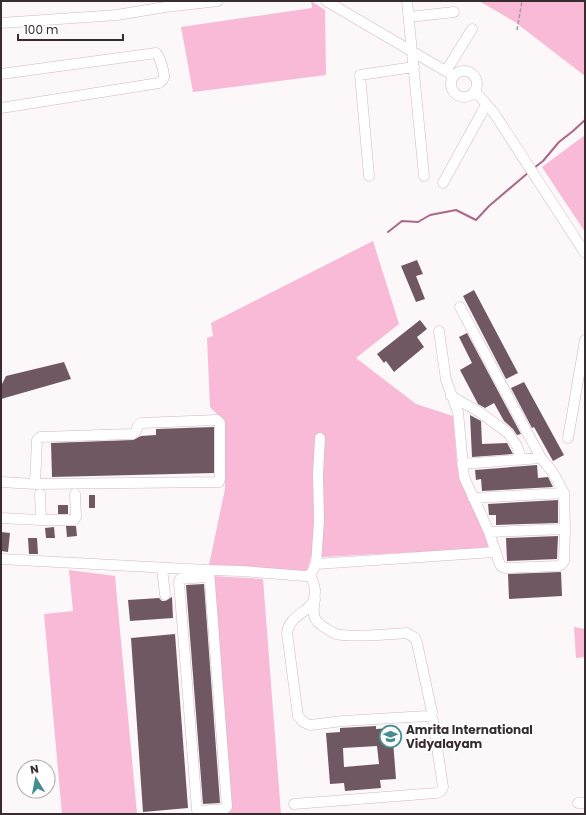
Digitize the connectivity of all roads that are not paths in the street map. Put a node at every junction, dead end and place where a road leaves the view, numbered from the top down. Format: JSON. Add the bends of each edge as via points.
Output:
{"nodes":[{"id":1,"x":218,"y":1,"type":"edge"},
{"id":2,"x":326,"y":1,"type":"edge"},
{"id":3,"x":407,"y":1,"type":"edge"},
{"id":4,"x":165,"y":4,"type":"edge"},
{"id":5,"x":454,"y":12,"type":"dead end"},
{"id":6,"x":409,"y":17,"type":"junction"},
{"id":7,"x":1,"y":23,"type":"edge"},
{"id":8,"x":472,"y":28,"type":"dead end"},
{"id":9,"x":412,"y":52,"type":"junction"},
{"id":10,"x":414,"y":67,"type":"junction"},
{"id":11,"x":450,"y":73,"type":"junction"},
{"id":12,"x":1,"y":74,"type":"edge"},
{"id":13,"x":475,"y":91,"type":"junction"},
{"id":14,"x":486,"y":105,"type":"junction"},
{"id":15,"x":1,"y":108,"type":"edge"},
{"id":16,"x":369,"y":176,"type":"dead end"},
{"id":17,"x":424,"y":176,"type":"dead end"},
{"id":18,"x":443,"y":183,"type":"dead end"},
{"id":19,"x":585,"y":253,"type":"edge"},
{"id":20,"x":460,"y":307,"type":"dead end"},
{"id":21,"x":439,"y":331,"type":"dead end"},
{"id":22,"x":585,"y":340,"type":"edge"},
{"id":23,"x":451,"y":396,"type":"junction"},
{"id":24,"x":320,"y":438,"type":"dead end"},
{"id":25,"x":568,"y":438,"type":"dead end"},
{"id":26,"x":541,"y":458,"type":"junction"},
{"id":27,"x":521,"y":459,"type":"junction"},
{"id":28,"x":462,"y":464,"type":"junction"},
{"id":29,"x":1,"y":482,"type":"edge"},
{"id":30,"x":35,"y":484,"type":"junction"},
{"id":31,"x":564,"y":493,"type":"junction"},
{"id":32,"x":40,"y":494,"type":"dead end"},
{"id":33,"x":75,"y":494,"type":"dead end"},
{"id":34,"x":473,"y":498,"type":"junction"},
{"id":35,"x":1,"y":518,"type":"edge"},
{"id":36,"x":41,"y":520,"type":"junction"},
{"id":37,"x":565,"y":529,"type":"junction"},
{"id":38,"x":489,"y":532,"type":"junction"},
{"id":39,"x":495,"y":552,"type":"junction"},
{"id":40,"x":1,"y":559,"type":"edge"},
{"id":41,"x":316,"y":564,"type":"junction"},
{"id":42,"x":162,"y":568,"type":"junction"},
{"id":43,"x":208,"y":574,"type":"junction"},
{"id":44,"x":310,"y":575,"type":"junction"},
{"id":45,"x":165,"y":595,"type":"dead end"},
{"id":46,"x":315,"y":596,"type":"junction"},
{"id":47,"x":431,"y":717,"type":"junction"},
{"id":48,"x":294,"y":804,"type":"dead end"}],
"edges":[{"from":1,"to":4,"type":"street"},
{"from":2,"to":9,"type":"street"},
{"from":3,"to":6,"type":"street"},
{"from":4,"to":7,"type":"street","via":[[117,15]]},
{"from":5,"to":6,"type":"street"},
{"from":6,"to":9,"type":"street"},
{"from":8,"to":11,"type":"street"},
{"from":9,"to":10,"type":"street"},
{"from":9,"to":11,"type":"street"},
{"from":10,"to":16,"type":"street","via":[[360,74]]},
{"from":10,"to":17,"type":"street"},
{"from":11,"to":13,"type":"street","via":[[472,73],[477,83]]},
{"from":11,"to":13,"type":"street","via":[[454,93],[464,97]]},
{"from":12,"to":15,"type":"street","via":[[156,53],[160,57],[164,77],[159,82]]},
{"from":13,"to":14,"type":"street"},
{"from":14,"to":18,"type":"street"},
{"from":14,"to":19,"type":"street","via":[[494,113]]},
{"from":20,"to":26,"type":"street"},
{"from":21,"to":23,"type":"street","via":[[446,380]]},
{"from":22,"to":25,"type":"street"},
{"from":23,"to":27,"type":"street","via":[[481,413],[508,433],[517,446]]},
{"from":23,"to":28,"type":"street","via":[[458,412]]},
{"from":24,"to":41,"type":"street"},
{"from":26,"to":27,"type":"street"},
{"from":26,"to":31,"type":"street"},
{"from":27,"to":28,"type":"street"},
{"from":28,"to":34,"type":"street","via":[[464,477]]},
{"from":29,"to":30,"type":"street"},
{"from":30,"to":30,"type":"street","via":[[219,482],[220,423],[217,420],[141,423],[133,434],[40,437],[37,440]]},
{"from":31,"to":34,"type":"street"},
{"from":31,"to":37,"type":"street"},
{"from":32,"to":36,"type":"street"},
{"from":33,"to":36,"type":"street","via":[[74,520]]},
{"from":34,"to":38,"type":"street"},
{"from":35,"to":36,"type":"street"},
{"from":37,"to":38,"type":"street"},
{"from":37,"to":39,"type":"street","via":[[564,561],[558,566],[505,568],[498,562]]},
{"from":38,"to":39,"type":"street"},
{"from":39,"to":41,"type":"street"},
{"from":40,"to":42,"type":"street"},
{"from":41,"to":44,"type":"street"},
{"from":42,"to":43,"type":"street"},
{"from":42,"to":45,"type":"street"},
{"from":43,"to":43,"type":"street","via":[[226,807],[200,812],[197,810],[179,582],[180,579]]},
{"from":43,"to":44,"type":"street","via":[[242,571]]},
{"from":44,"to":46,"type":"street"},
{"from":46,"to":47,"type":"street","via":[[316,620],[337,634],[407,633],[415,638]]},
{"from":46,"to":47,"type":"street","via":[[313,603],[288,625],[287,633],[298,716],[303,722],[310,725]]},
{"from":47,"to":48,"type":"street","via":[[443,787],[441,791]]}]}
